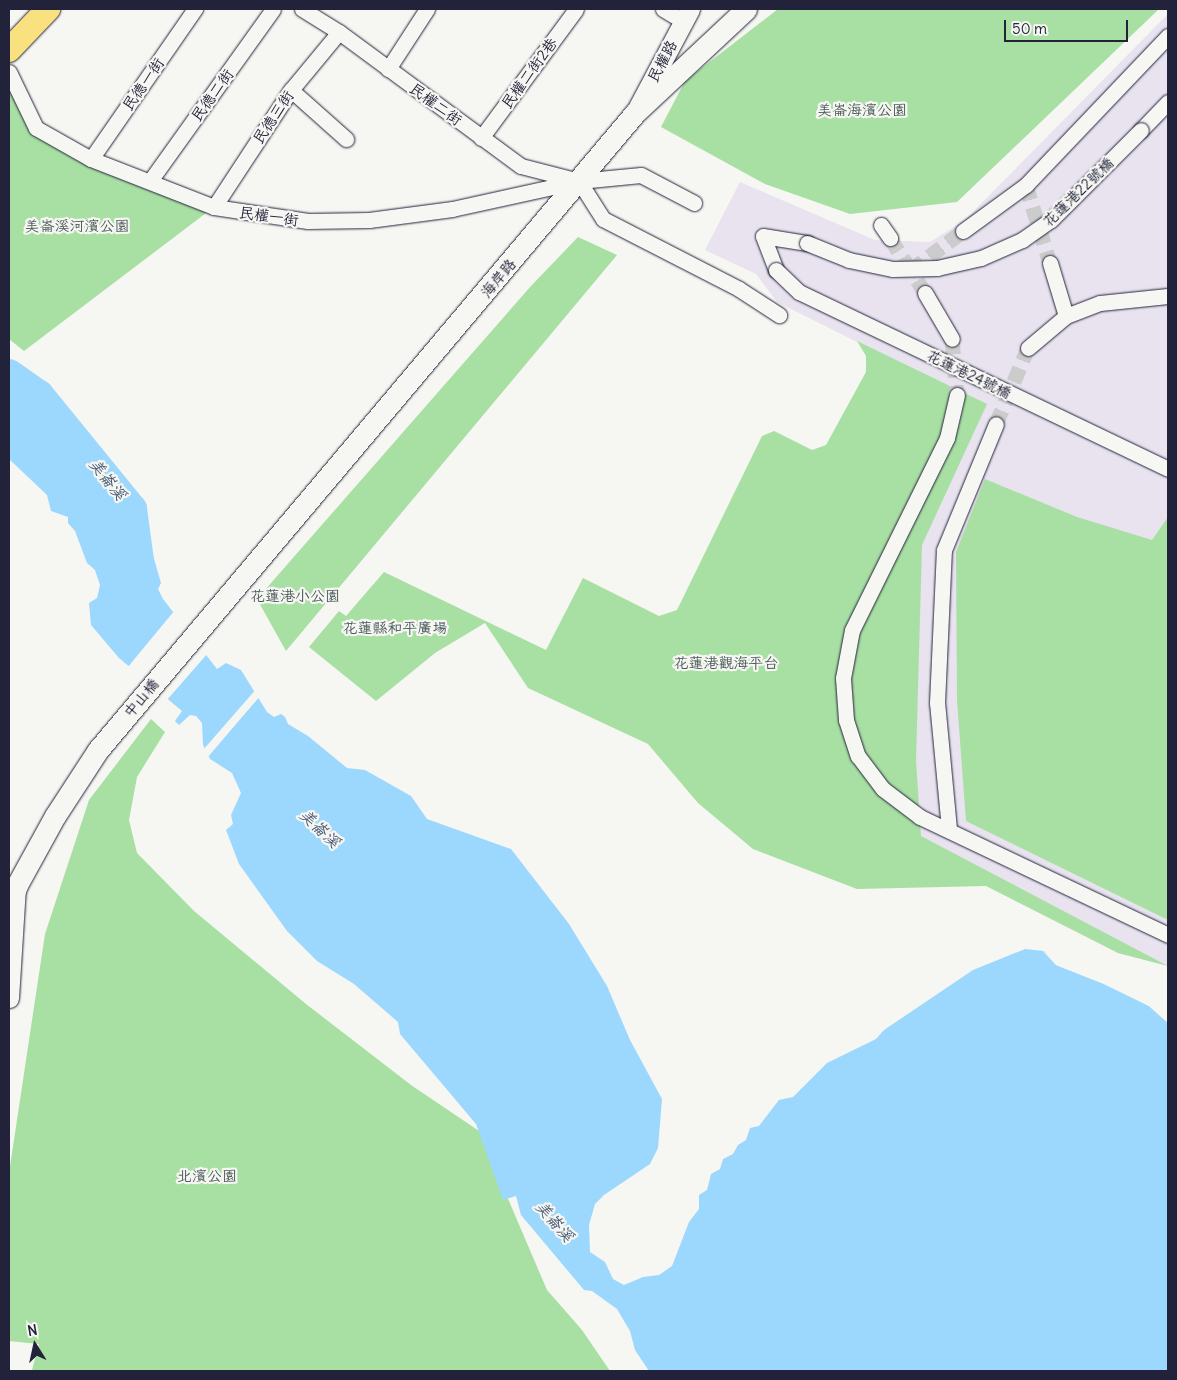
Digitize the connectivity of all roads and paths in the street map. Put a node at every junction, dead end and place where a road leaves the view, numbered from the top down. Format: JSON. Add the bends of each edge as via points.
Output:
{"nodes":[{"id":1,"x":48,"y":9,"type":"edge"},
{"id":2,"x":194,"y":9,"type":"edge"},
{"id":3,"x":273,"y":9,"type":"edge"},
{"id":4,"x":302,"y":9,"type":"edge"},
{"id":5,"x":427,"y":9,"type":"edge"},
{"id":6,"x":576,"y":9,"type":"edge"},
{"id":7,"x":663,"y":9,"type":"edge"},
{"id":8,"x":746,"y":9,"type":"edge"},
{"id":9,"x":687,"y":15,"type":"edge"},
{"id":10,"x":340,"y":32,"type":"junction"},
{"id":11,"x":1168,"y":36,"type":"edge"},
{"id":12,"x":9,"y":50,"type":"edge"},
{"id":13,"x":388,"y":69,"type":"junction"},
{"id":14,"x":9,"y":72,"type":"edge"},
{"id":15,"x":291,"y":90,"type":"junction"},
{"id":16,"x":1168,"y":102,"type":"edge"},
{"id":17,"x":635,"y":113,"type":"junction"},
{"id":18,"x":346,"y":138,"type":"dead end"},
{"id":19,"x":481,"y":138,"type":"junction"},
{"id":20,"x":91,"y":159,"type":"junction"},
{"id":21,"x":579,"y":181,"type":"junction"},
{"id":22,"x":150,"y":182,"type":"junction"},
{"id":23,"x":694,"y":203,"type":"dead end"},
{"id":24,"x":214,"y":207,"type":"junction"},
{"id":25,"x":881,"y":225,"type":"dead end"},
{"id":26,"x":963,"y":231,"type":"tunnel mouth"},
{"id":27,"x":890,"y":238,"type":"tunnel mouth"},
{"id":28,"x":1050,"y":263,"type":"tunnel mouth"},
{"id":29,"x":776,"y":270,"type":"joint"},
{"id":30,"x":925,"y":293,"type":"tunnel mouth"},
{"id":31,"x":1168,"y":296,"type":"edge"},
{"id":32,"x":779,"y":315,"type":"dead end"},
{"id":33,"x":1066,"y":316,"type":"junction"},
{"id":34,"x":952,"y":339,"type":"tunnel mouth"},
{"id":35,"x":1028,"y":348,"type":"tunnel mouth"},
{"id":36,"x":957,"y":395,"type":"tunnel mouth"},
{"id":37,"x":996,"y":424,"type":"tunnel mouth"},
{"id":38,"x":1168,"y":469,"type":"edge"},
{"id":39,"x":259,"y":555,"type":"joint"},
{"id":40,"x":949,"y":829,"type":"junction"},
{"id":41,"x":13,"y":882,"type":"edge"},
{"id":42,"x":9,"y":906,"type":"edge"},
{"id":43,"x":1168,"y":935,"type":"edge"},
{"id":44,"x":9,"y":998,"type":"edge"}],
"edges":[{"from":1,"to":12,"type":"main road"},
{"from":2,"to":20,"type":"street","name":"民德一街"},
{"from":3,"to":22,"type":"street","name":"民德二街"},
{"from":4,"to":10,"type":"street","name":"民權二街"},
{"from":5,"to":13,"type":"street"},
{"from":6,"to":19,"type":"street","name":"民權二街2巷"},
{"from":7,"to":9,"type":"street"},
{"from":8,"to":17,"type":"main road","name":"海岸路"},
{"from":9,"to":17,"type":"street","name":"民權路"},
{"from":10,"to":13,"type":"street","name":"民權二街"},
{"from":10,"to":15,"type":"street","name":"民德三街"},
{"from":11,"to":26,"type":"street","via":[[1026,184]]},
{"from":13,"to":19,"type":"street","name":"民權二街"},
{"from":14,"to":20,"type":"street","name":"民權一街","via":[[36,128]]},
{"from":15,"to":18,"type":"street"},
{"from":15,"to":24,"type":"street","name":"民德三街"},
{"from":16,"to":29,"type":"street","name":"花蓮港22號橋","bridge":true,"via":[[1052,220],[1022,240],[981,258],[937,268],[893,269],[849,260],[807,243],[757,233]]},
{"from":17,"to":21,"type":"main road","name":"海岸路"},
{"from":19,"to":21,"type":"street","name":"民權二街","via":[[521,166]]},
{"from":20,"to":22,"type":"street","name":"民權一街"},
{"from":21,"to":23,"type":"street","via":[[641,175]]},
{"from":21,"to":24,"type":"street","name":"民權一街","via":[[452,209],[369,220],[308,221]]},
{"from":21,"to":32,"type":"street","via":[[603,219],[739,289]]},
{"from":21,"to":39,"type":"main road","name":"海岸路"},
{"from":22,"to":24,"type":"street","name":"民權一街"},
{"from":25,"to":27,"type":"street"},
{"from":28,"to":33,"type":"street"},
{"from":29,"to":38,"type":"street","name":"花蓮港24號橋","bridge":true,"via":[[799,292]]},
{"from":30,"to":34,"type":"street"},
{"from":31,"to":33,"type":"street","via":[[1100,303]]},
{"from":33,"to":35,"type":"street"},
{"from":36,"to":40,"type":"street","via":[[947,438],[852,630],[843,678],[846,720],[858,756],[883,789],[920,816]]},
{"from":37,"to":40,"type":"street","via":[[944,550],[937,703]]},
{"from":39,"to":41,"type":"main road","name":"中山橋","via":[[98,750],[36,851]]},
{"from":40,"to":43,"type":"street"},
{"from":41,"to":42,"type":"main road"},
{"from":41,"to":44,"type":"street"}]}
